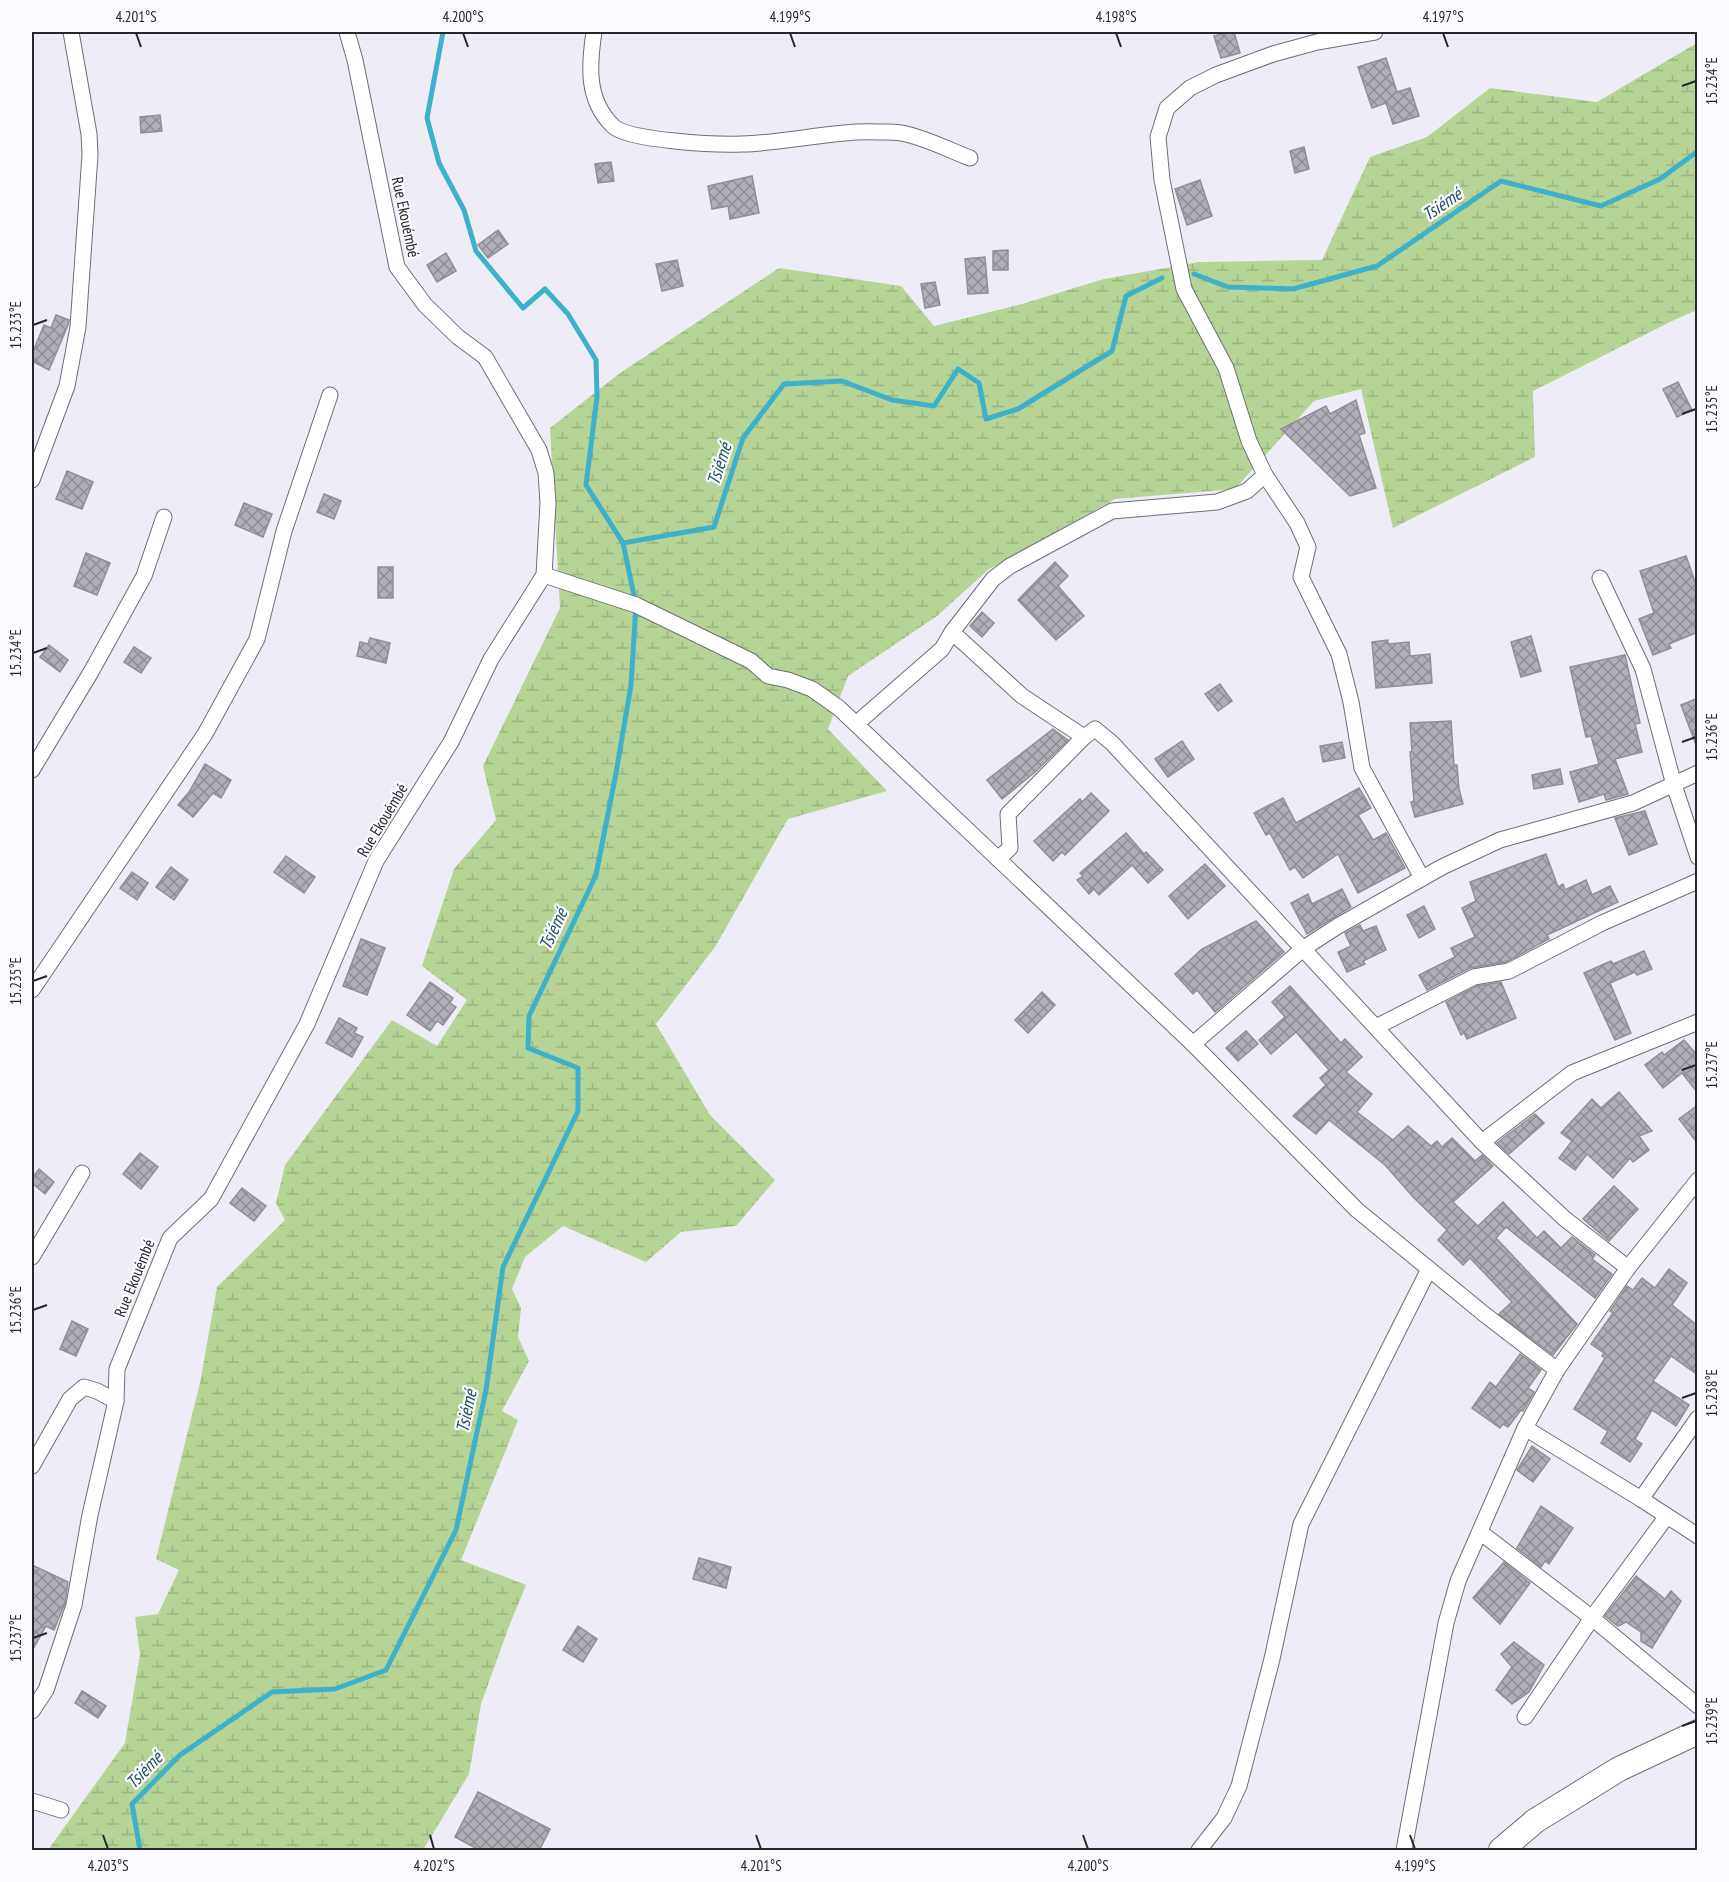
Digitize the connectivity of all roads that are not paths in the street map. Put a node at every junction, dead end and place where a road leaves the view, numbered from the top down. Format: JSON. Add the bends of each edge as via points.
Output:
{"nodes":[{"id":1,"x":71,"y":32,"type":"edge"},
{"id":2,"x":346,"y":32,"type":"edge"},
{"id":3,"x":594,"y":32,"type":"edge"},
{"id":4,"x":1374,"y":32,"type":"edge"},
{"id":5,"x":970,"y":158,"type":"dead end"},
{"id":6,"x":330,"y":395,"type":"dead end"},
{"id":7,"x":1265,"y":475,"type":"junction"},
{"id":8,"x":32,"y":480,"type":"edge"},
{"id":9,"x":164,"y":517,"type":"dead end"},
{"id":10,"x":544,"y":575,"type":"junction"},
{"id":11,"x":1600,"y":578,"type":"dead end"},
{"id":12,"x":952,"y":632,"type":"junction"},
{"id":13,"x":856,"y":724,"type":"junction"},
{"id":14,"x":1084,"y":737,"type":"junction"},
{"id":15,"x":32,"y":770,"type":"edge"},
{"id":16,"x":1698,"y":773,"type":"edge"},
{"id":17,"x":1674,"y":785,"type":"junction"},
{"id":18,"x":1698,"y":858,"type":"edge"},
{"id":19,"x":998,"y":859,"type":"junction"},
{"id":20,"x":1422,"y":878,"type":"junction"},
{"id":21,"x":1698,"y":881,"type":"edge"},
{"id":22,"x":1304,"y":948,"type":"junction"},
{"id":23,"x":32,"y":990,"type":"edge"},
{"id":24,"x":1698,"y":1022,"type":"edge"},
{"id":25,"x":1376,"y":1027,"type":"junction"},
{"id":26,"x":1193,"y":1044,"type":"junction"},
{"id":27,"x":1482,"y":1142,"type":"junction"},
{"id":28,"x":82,"y":1173,"type":"dead end"},
{"id":29,"x":1698,"y":1180,"type":"edge"},
{"id":30,"x":32,"y":1257,"type":"edge"},
{"id":31,"x":1628,"y":1268,"type":"junction"},
{"id":32,"x":1429,"y":1269,"type":"junction"},
{"id":33,"x":1557,"y":1370,"type":"junction"},
{"id":34,"x":116,"y":1401,"type":"junction"},
{"id":35,"x":1698,"y":1418,"type":"edge"},
{"id":36,"x":1525,"y":1428,"type":"junction"},
{"id":37,"x":32,"y":1466,"type":"edge"},
{"id":38,"x":1641,"y":1498,"type":"junction"},
{"id":39,"x":1667,"y":1516,"type":"junction"},
{"id":40,"x":1480,"y":1532,"type":"junction"},
{"id":41,"x":1698,"y":1536,"type":"edge"},
{"id":42,"x":1592,"y":1618,"type":"junction"},
{"id":43,"x":1698,"y":1706,"type":"edge"},
{"id":44,"x":32,"y":1711,"type":"edge"},
{"id":45,"x":1525,"y":1716,"type":"dead end"},
{"id":46,"x":1698,"y":1732,"type":"edge"},
{"id":47,"x":32,"y":1801,"type":"edge"},
{"id":48,"x":61,"y":1810,"type":"dead end"},
{"id":49,"x":1199,"y":1851,"type":"edge"},
{"id":50,"x":1404,"y":1851,"type":"edge"},
{"id":51,"x":1501,"y":1851,"type":"edge"}],
"edges":[{"from":1,"to":8,"type":"street","via":[[90,155],[78,327],[67,386]]},
{"from":2,"to":10,"type":"street","name":"Rue Ekouémbé","via":[[398,267],[425,305],[485,357],[539,450],[548,503]]},
{"from":3,"to":5,"type":"street","via":[[590,62],[592,93],[614,128],[634,135],[743,144],[905,133]]},
{"from":4,"to":7,"type":"street","via":[[1317,42],[1215,75],[1190,88],[1167,108],[1158,137],[1162,180],[1184,289],[1226,368],[1249,441]]},
{"from":6,"to":23,"type":"street","via":[[284,531],[257,639],[205,734]]},
{"from":7,"to":12,"type":"street","via":[[1247,491],[1217,501],[1112,512],[1002,572]]},
{"from":7,"to":20,"type":"street","via":[[1308,547],[1301,578],[1339,654],[1362,768]]},
{"from":9,"to":15,"type":"street","via":[[144,576]]},
{"from":10,"to":13,"type":"street","via":[[636,605],[751,661],[768,676],[812,690]]},
{"from":10,"to":34,"type":"street","name":"Rue Ekouémbé","via":[[491,659],[451,742],[375,861],[307,1024],[212,1200],[170,1238],[117,1369]]},
{"from":11,"to":17,"type":"street","via":[[1643,669]]},
{"from":12,"to":13,"type":"street","via":[[942,649]]},
{"from":12,"to":14,"type":"street","via":[[1022,696]]},
{"from":13,"to":19,"type":"street"},
{"from":14,"to":19,"type":"street","via":[[1008,814],[1010,848]]},
{"from":14,"to":22,"type":"street","via":[[1095,729],[1112,743]]},
{"from":16,"to":17,"type":"street"},
{"from":17,"to":18,"type":"street"},
{"from":17,"to":20,"type":"street","via":[[1633,803],[1500,840]]},
{"from":19,"to":26,"type":"street"},
{"from":20,"to":22,"type":"street"},
{"from":21,"to":25,"type":"street","via":[[1602,923],[1509,971],[1473,977]]},
{"from":22,"to":25,"type":"street"},
{"from":22,"to":26,"type":"street"},
{"from":24,"to":27,"type":"street","via":[[1572,1072]]},
{"from":25,"to":27,"type":"street"},
{"from":26,"to":32,"type":"street","via":[[1357,1210]]},
{"from":27,"to":31,"type":"street","via":[[1565,1219]]},
{"from":28,"to":30,"type":"street"},
{"from":29,"to":31,"type":"street"},
{"from":31,"to":33,"type":"street"},
{"from":32,"to":33,"type":"street"},
{"from":32,"to":49,"type":"street","via":[[1301,1524],[1239,1786],[1224,1818]]},
{"from":33,"to":36,"type":"street"},
{"from":34,"to":37,"type":"street","via":[[84,1387],[70,1399]]},
{"from":34,"to":44,"type":"street","name":"Rue Ekouémbé","via":[[74,1605],[46,1690]]},
{"from":35,"to":38,"type":"street"},
{"from":36,"to":38,"type":"street"},
{"from":36,"to":40,"type":"street"},
{"from":38,"to":39,"type":"street"},
{"from":39,"to":41,"type":"street"},
{"from":39,"to":42,"type":"street"},
{"from":40,"to":42,"type":"street"},
{"from":40,"to":50,"type":"street","via":[[1458,1581],[1446,1623]]},
{"from":42,"to":43,"type":"street"},
{"from":42,"to":45,"type":"street"},
{"from":46,"to":51,"type":"main road","via":[[1619,1769],[1535,1821]]},
{"from":47,"to":48,"type":"street"}]}
